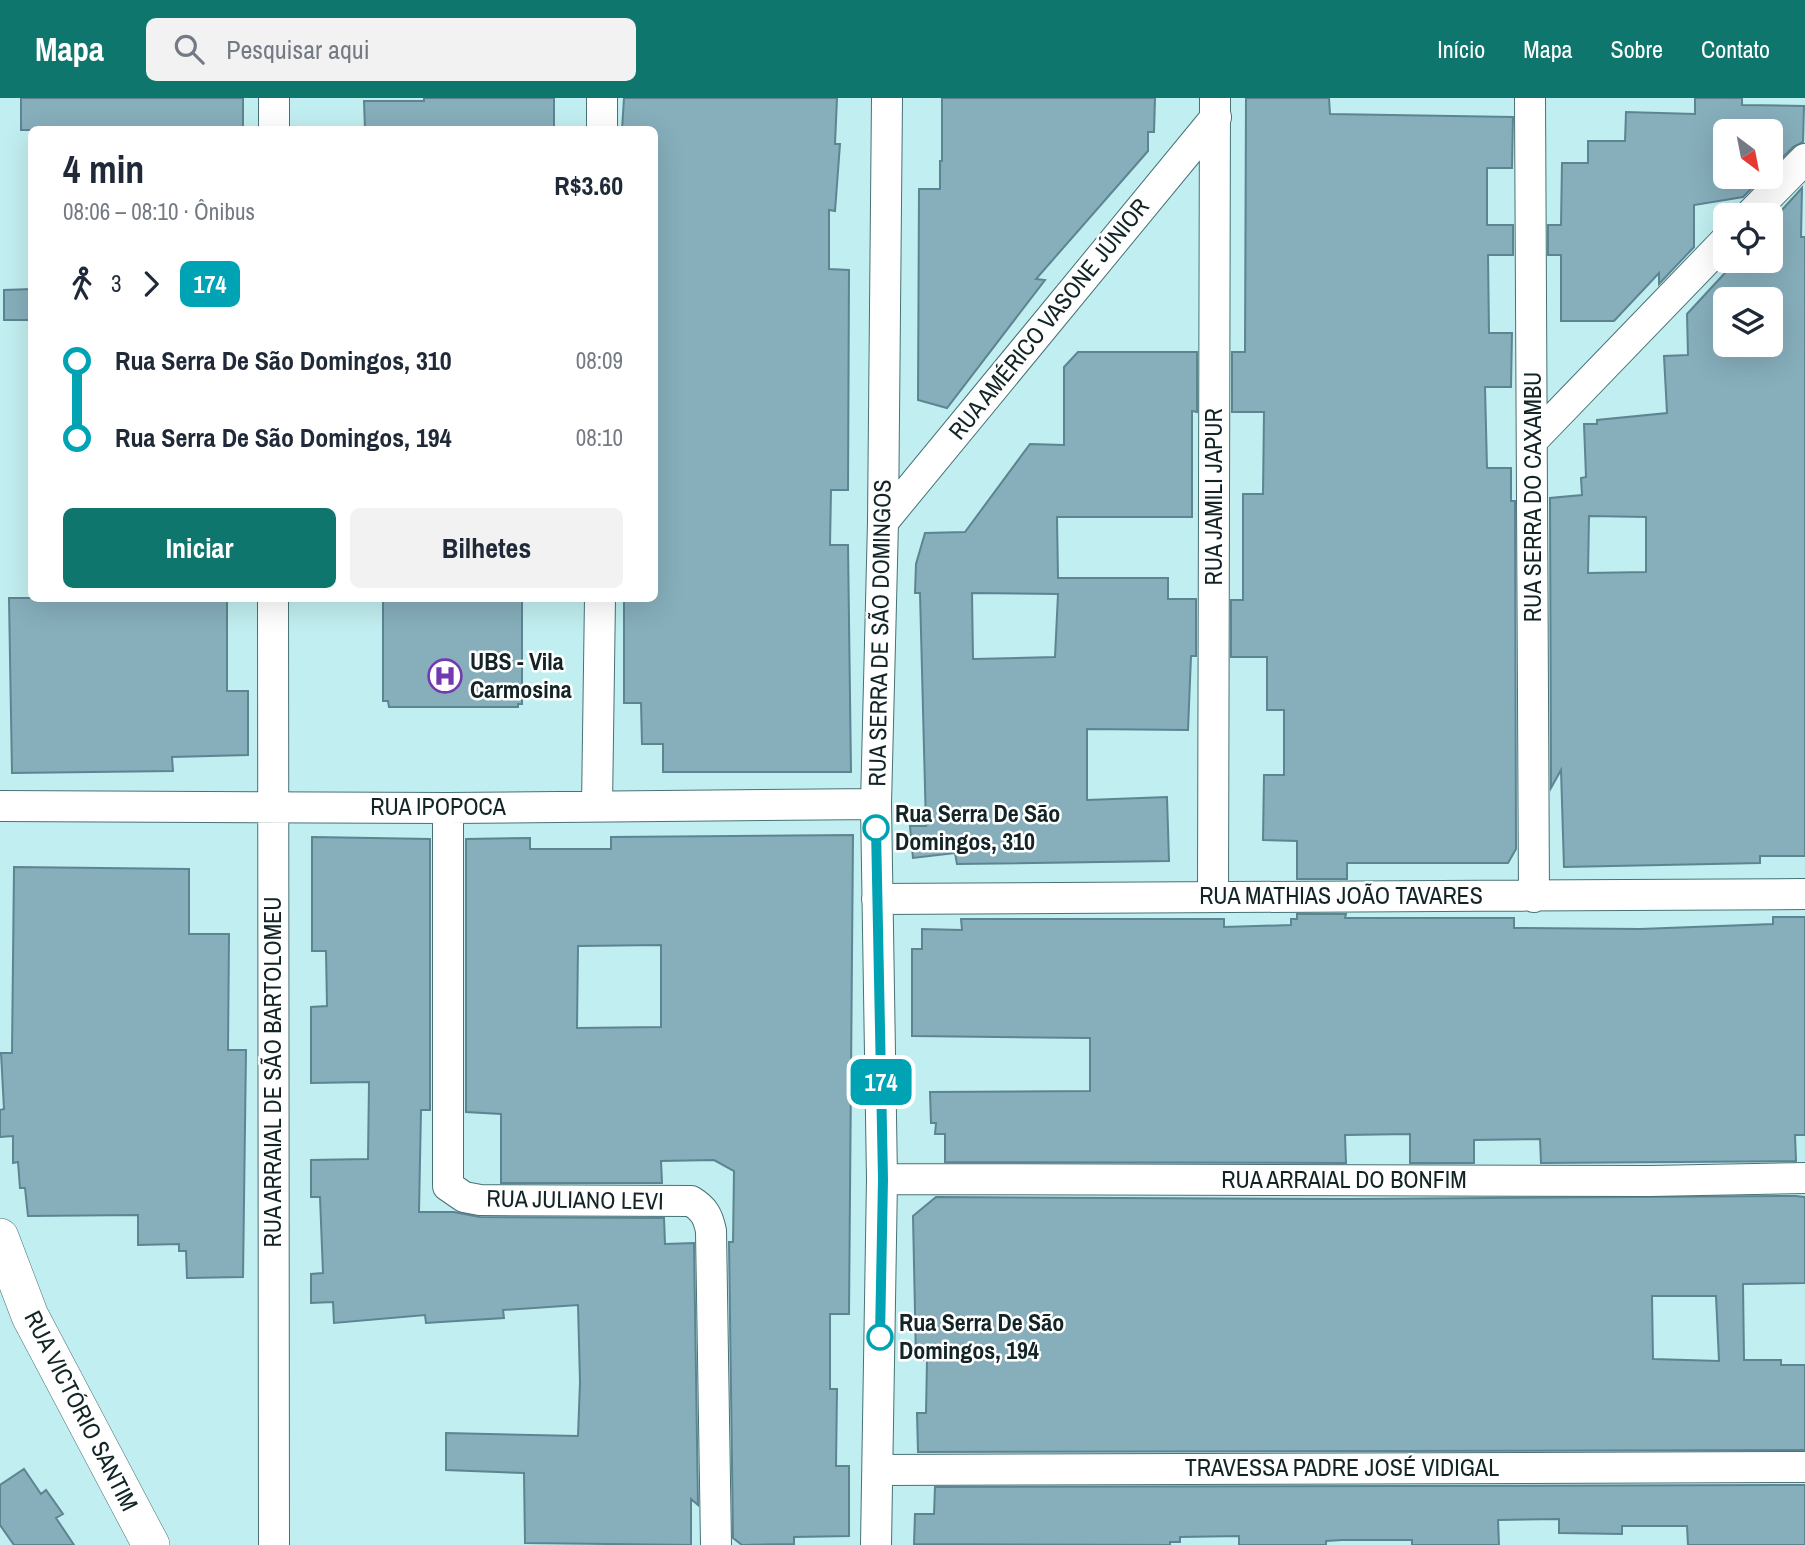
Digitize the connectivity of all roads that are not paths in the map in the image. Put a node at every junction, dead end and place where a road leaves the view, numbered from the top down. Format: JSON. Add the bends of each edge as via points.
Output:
{"nodes":[{"id":1,"x":274,"y":98,"type":"edge"},
{"id":2,"x":602,"y":98,"type":"edge"},
{"id":3,"x":887,"y":98,"type":"edge"},
{"id":4,"x":1530,"y":98,"type":"edge"},
{"id":5,"x":1215,"y":107,"type":"edge"},
{"id":6,"x":274,"y":126,"type":"edge"},
{"id":7,"x":602,"y":126,"type":"edge"},
{"id":8,"x":1805,"y":159,"type":"edge"},
{"id":9,"x":1762,"y":203,"type":"edge"},
{"id":10,"x":1713,"y":253,"type":"edge"},
{"id":11,"x":1533,"y":440,"type":"junction"},
{"id":12,"x":883,"y":522,"type":"junction"},
{"id":13,"x":273,"y":602,"type":"edge"},
{"id":14,"x":600,"y":602,"type":"edge"},
{"id":15,"x":876,"y":804,"type":"junction"},
{"id":16,"x":0,"y":806,"type":"edge"},
{"id":17,"x":273,"y":806,"type":"junction"},
{"id":18,"x":597,"y":806,"type":"junction"},
{"id":19,"x":448,"y":808,"type":"junction"},
{"id":20,"x":1805,"y":894,"type":"edge"},
{"id":21,"x":1213,"y":896,"type":"junction"},
{"id":22,"x":1534,"y":897,"type":"junction"},
{"id":23,"x":877,"y":899,"type":"junction"},
{"id":24,"x":1805,"y":1178,"type":"edge"},
{"id":25,"x":883,"y":1179,"type":"junction"},
{"id":26,"x":0,"y":1237,"type":"edge"},
{"id":27,"x":1805,"y":1467,"type":"edge"},
{"id":28,"x":878,"y":1470,"type":"junction"},
{"id":29,"x":151,"y":1545,"type":"edge"},
{"id":30,"x":274,"y":1545,"type":"edge"},
{"id":31,"x":716,"y":1545,"type":"edge"},
{"id":32,"x":876,"y":1545,"type":"edge"}],
"edges":[{"from":1,"to":6,"type":"street"},
{"from":2,"to":7,"type":"street"},
{"from":3,"to":12,"type":"street","name":"RUA SERRA DE SÃO DOMINGOS"},
{"from":4,"to":11,"type":"street","name":"RUA SERRA DO CAXAMBU"},
{"from":5,"to":12,"type":"street","name":"RUA AMÉRICO VASONE JÚNIOR"},
{"from":5,"to":21,"type":"street","name":"RUA JAMILI JAPUR"},
{"from":8,"to":9,"type":"street"},
{"from":10,"to":11,"type":"street"},
{"from":11,"to":22,"type":"street","name":"RUA SERRA DO CAXAMBU"},
{"from":12,"to":15,"type":"street","name":"RUA SERRA DE SÃO DOMINGOS"},
{"from":13,"to":17,"type":"street","name":"RUA ARRAIAL DE SÃO BARTOLOMEU"},
{"from":14,"to":18,"type":"street"},
{"from":15,"to":18,"type":"street","name":"RUA IPOPOCA"},
{"from":15,"to":23,"type":"street","name":"RUA SERRA DE SÃO DOMINGOS"},
{"from":16,"to":17,"type":"street","name":"RUA IPOPOCA"},
{"from":17,"to":19,"type":"street","name":"RUA IPOPOCA"},
{"from":17,"to":30,"type":"street","name":"RUA ARRAIAL DE SÃO BARTOLOMEU"},
{"from":18,"to":19,"type":"street","name":"RUA IPOPOCA"},
{"from":19,"to":31,"type":"street","name":"RUA JULIANO LEVI","via":[[448,1186],[464,1197],[480,1200],[691,1202],[702,1208],[710,1231]]},
{"from":20,"to":22,"type":"street","name":"RUA MATHIAS JOÃO TAVARES"},
{"from":21,"to":22,"type":"street","name":"RUA MATHIAS JOÃO TAVARES"},
{"from":21,"to":23,"type":"street","name":"RUA MATHIAS JOÃO TAVARES"},
{"from":23,"to":25,"type":"street","name":"RUA SERRA DE SÃO DOMINGOS"},
{"from":24,"to":25,"type":"street","name":"RUA ARRAIAL DO BONFIM"},
{"from":25,"to":28,"type":"street","name":"RUA SERRA DE SÃO DOMINGOS"},
{"from":26,"to":29,"type":"street","name":"RUA VICTÓRIO SANTIM","via":[[30,1316]]},
{"from":27,"to":28,"type":"street","name":"TRAVESSA PADRE JOSÉ VIDIGAL"},
{"from":28,"to":32,"type":"street","name":"RUA SERRA DE SÃO DOMINGOS"}]}
